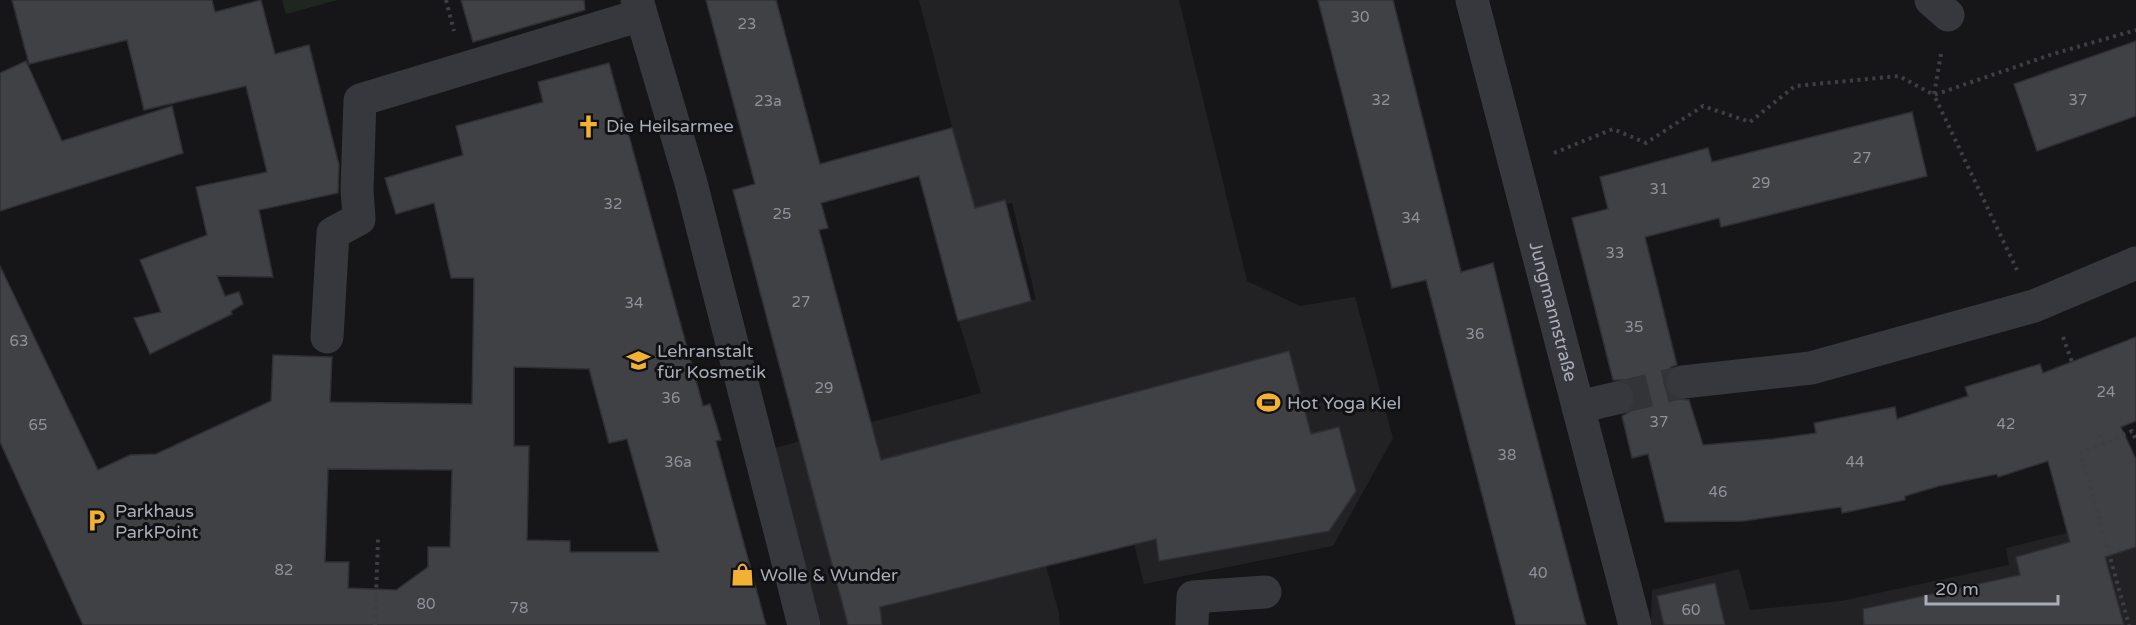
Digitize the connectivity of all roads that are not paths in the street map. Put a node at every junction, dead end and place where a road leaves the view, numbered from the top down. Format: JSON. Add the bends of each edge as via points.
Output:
{"nodes":[{"id":1,"x":1472,"y":0,"type":"edge"},
{"id":2,"x":639,"y":7,"type":"edge"},
{"id":3,"x":2136,"y":263,"type":"edge"},
{"id":4,"x":327,"y":337,"type":"dead end"},
{"id":5,"x":1683,"y":382,"type":"tunnel mouth"},
{"id":6,"x":1617,"y":398,"type":"tunnel mouth"},
{"id":7,"x":1578,"y":407,"type":"junction"},
{"id":8,"x":1265,"y":592,"type":"dead end"},
{"id":9,"x":1192,"y":623,"type":"dead end"},
{"id":10,"x":804,"y":625,"type":"edge"},
{"id":11,"x":1635,"y":625,"type":"edge"}],
"edges":[{"from":1,"to":7,"type":"street","name":"Jungmannstraße"},
{"from":2,"to":4,"type":"street","via":[[360,100],[358,219],[333,233]]},
{"from":2,"to":10,"type":"street","via":[[691,183]]},
{"from":3,"to":5,"type":"street","via":[[2034,306],[1811,368]]},
{"from":6,"to":7,"type":"street"},
{"from":7,"to":11,"type":"street","name":"Jungmannstraße"},
{"from":8,"to":9,"type":"street","via":[[1193,597]]}]}
